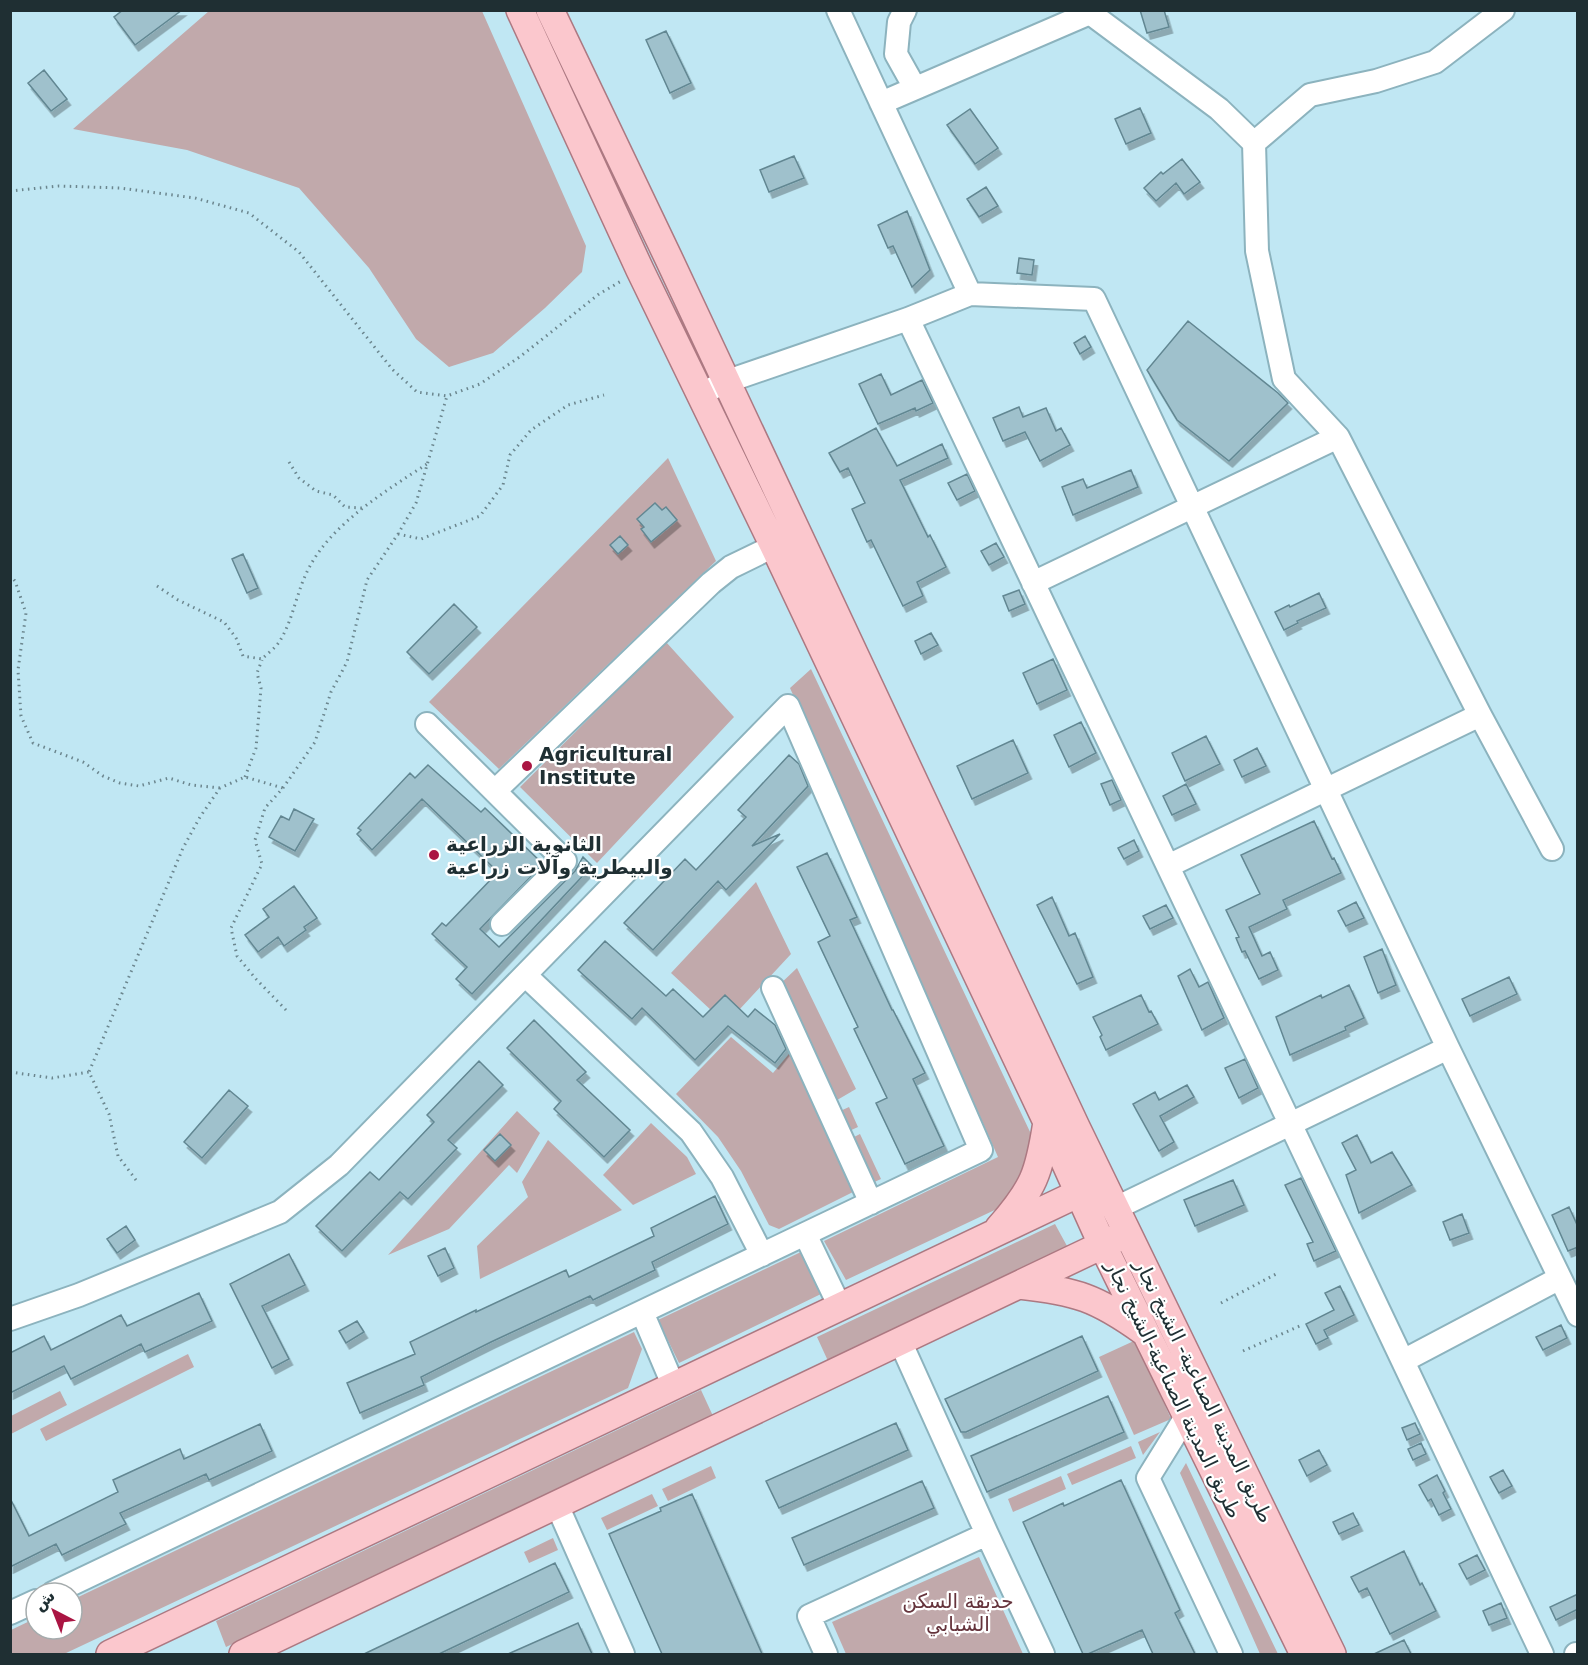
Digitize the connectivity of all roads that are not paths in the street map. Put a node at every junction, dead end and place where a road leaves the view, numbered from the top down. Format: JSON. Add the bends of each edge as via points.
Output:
{"nodes":[{"id":1,"x":520,"y":10,"type":"edge"},
{"id":2,"x":550,"y":10,"type":"edge"},
{"id":3,"x":838,"y":10,"type":"edge"},
{"id":4,"x":905,"y":10,"type":"edge"},
{"id":5,"x":1503,"y":10,"type":"edge"},
{"id":6,"x":915,"y":88,"type":"junction"},
{"id":7,"x":881,"y":103,"type":"junction"},
{"id":8,"x":1254,"y":143,"type":"junction"},
{"id":9,"x":970,"y":294,"type":"junction"},
{"id":10,"x":908,"y":319,"type":"junction"},
{"id":11,"x":725,"y":382,"type":"junction"},
{"id":12,"x":701,"y":394,"type":"junction"},
{"id":13,"x":1338,"y":437,"type":"junction"},
{"id":14,"x":1192,"y":507,"type":"junction"},
{"id":15,"x":774,"y":546,"type":"junction"},
{"id":16,"x":1034,"y":583,"type":"junction"},
{"id":17,"x":1480,"y":715,"type":"junction"},
{"id":18,"x":428,"y":724,"type":"dead end"},
{"id":19,"x":1327,"y":789,"type":"junction"},
{"id":20,"x":495,"y":791,"type":"junction"},
{"id":21,"x":1552,"y":849,"type":"dead end"},
{"id":22,"x":1168,"y":866,"type":"junction"},
{"id":23,"x":502,"y":924,"type":"dead end"},
{"id":24,"x":525,"y":975,"type":"junction"},
{"id":25,"x":773,"y":988,"type":"dead end"},
{"id":26,"x":1448,"y":1047,"type":"junction"},
{"id":27,"x":1047,"y":1122,"type":"junction"},
{"id":28,"x":1290,"y":1124,"type":"junction"},
{"id":29,"x":1091,"y":1188,"type":"junction"},
{"id":30,"x":870,"y":1203,"type":"junction"},
{"id":31,"x":1116,"y":1208,"type":"junction"},
{"id":32,"x":1127,"y":1233,"type":"junction"},
{"id":33,"x":805,"y":1234,"type":"junction"},
{"id":34,"x":994,"y":1234,"type":"junction"},
{"id":35,"x":1102,"y":1244,"type":"junction"},
{"id":36,"x":762,"y":1254,"type":"junction"},
{"id":37,"x":1560,"y":1278,"type":"junction"},
{"id":38,"x":1018,"y":1285,"type":"junction"},
{"id":39,"x":840,"y":1307,"type":"junction"},
{"id":40,"x":642,"y":1312,"type":"junction"},
{"id":41,"x":1578,"y":1315,"type":"edge"},
{"id":42,"x":10,"y":1318,"type":"edge"},
{"id":43,"x":1144,"y":1332,"type":"junction"},
{"id":44,"x":900,"y":1341,"type":"junction"},
{"id":45,"x":1403,"y":1361,"type":"junction"},
{"id":46,"x":674,"y":1387,"type":"junction"},
{"id":47,"x":1186,"y":1415,"type":"junction"},
{"id":48,"x":557,"y":1505,"type":"junction"},
{"id":49,"x":987,"y":1534,"type":"junction"},
{"id":50,"x":78,"y":1581,"type":"edge"},
{"id":51,"x":24,"y":1607,"type":"edge"},
{"id":52,"x":10,"y":1613,"type":"edge"},
{"id":53,"x":110,"y":1654,"type":"edge"},
{"id":54,"x":243,"y":1654,"type":"edge"},
{"id":55,"x":623,"y":1654,"type":"edge"},
{"id":56,"x":826,"y":1654,"type":"edge"},
{"id":57,"x":1043,"y":1654,"type":"edge"},
{"id":58,"x":1231,"y":1654,"type":"edge"},
{"id":59,"x":1304,"y":1654,"type":"edge"},
{"id":60,"x":1332,"y":1654,"type":"edge"},
{"id":61,"x":1542,"y":1654,"type":"edge"}],
"edges":[{"from":1,"to":12,"type":"main road","name":"طريق المدينة الصناعية-الشيخ نجار"},
{"from":2,"to":11,"type":"main road","name":"طريق المدينة الصناعية- الشيخ نجار"},
{"from":3,"to":7,"type":"street"},
{"from":4,"to":6,"type":"street","via":[[899,22],[896,54]]},
{"from":5,"to":8,"type":"street","via":[[1435,62],[1376,81],[1310,95]]},
{"from":6,"to":7,"type":"street"},
{"from":6,"to":8,"type":"street","via":[[1090,13],[1219,109]]},
{"from":7,"to":9,"type":"street"},
{"from":8,"to":13,"type":"street","via":[[1257,250],[1284,379]]},
{"from":9,"to":10,"type":"street"},
{"from":9,"to":14,"type":"street","via":[[1094,299]]},
{"from":10,"to":11,"type":"street"},
{"from":10,"to":16,"type":"street"},
{"from":11,"to":12,"type":"street"},
{"from":11,"to":29,"type":"main road","name":"طريق المدينة الصناعية- الشيخ نجار","via":[[1076,1127]]},
{"from":12,"to":15,"type":"main road","name":"طريق المدينة الصناعية-الشيخ نجار"},
{"from":13,"to":14,"type":"street"},
{"from":13,"to":17,"type":"street"},
{"from":14,"to":16,"type":"street"},
{"from":14,"to":19,"type":"street"},
{"from":15,"to":20,"type":"street","via":[[730,567],[711,583]]},
{"from":15,"to":27,"type":"main road","name":"طريق المدينة الصناعية-الشيخ نجار"},
{"from":16,"to":22,"type":"street"},
{"from":17,"to":19,"type":"street"},
{"from":17,"to":21,"type":"street"},
{"from":18,"to":20,"type":"street"},
{"from":19,"to":22,"type":"street"},
{"from":19,"to":26,"type":"street"},
{"from":20,"to":23,"type":"street","via":[[565,861]]},
{"from":22,"to":28,"type":"street"},
{"from":24,"to":30,"type":"street","via":[[788,706],[981,1150]]},
{"from":24,"to":36,"type":"street","via":[[692,1132],[722,1177]]},
{"from":24,"to":42,"type":"street","via":[[339,1165],[280,1212],[79,1295]]},
{"from":25,"to":30,"type":"street"},
{"from":26,"to":28,"type":"street"},
{"from":26,"to":37,"type":"street"},
{"from":27,"to":29,"type":"main road","name":"طريق المدينة الصناعية-الشيخ نجار"},
{"from":27,"to":34,"type":"main road","via":[[1031,1187]]},
{"from":28,"to":31,"type":"street"},
{"from":28,"to":45,"type":"street"},
{"from":29,"to":31,"type":"main road","name":"طريق المدينة الصناعية- الشيخ نجار"},
{"from":29,"to":34,"type":"main road"},
{"from":29,"to":35,"type":"main road","name":"طريق المدينة الصناعية-الشيخ نجار"},
{"from":30,"to":33,"type":"street"},
{"from":31,"to":32,"type":"main road","name":"طريق المدينة الصناعية- الشيخ نجار"},
{"from":32,"to":35,"type":"main road"},
{"from":32,"to":60,"type":"main road","name":"طريق المدينة الصناعية- الشيخ نجار"},
{"from":33,"to":36,"type":"street"},
{"from":33,"to":39,"type":"street"},
{"from":34,"to":39,"type":"main road"},
{"from":35,"to":38,"type":"main road"},
{"from":35,"to":43,"type":"main road","name":"طريق المدينة الصناعية-الشيخ نجار"},
{"from":36,"to":40,"type":"street"},
{"from":37,"to":41,"type":"street"},
{"from":37,"to":45,"type":"street"},
{"from":38,"to":43,"type":"main road","via":[[1084,1296],[1115,1310]]},
{"from":38,"to":44,"type":"main road"},
{"from":39,"to":46,"type":"main road"},
{"from":40,"to":46,"type":"street"},
{"from":40,"to":50,"type":"street"},
{"from":43,"to":47,"type":"main road","name":"طريق المدينة الصناعية-الشيخ نجار"},
{"from":44,"to":48,"type":"main road"},
{"from":44,"to":49,"type":"street"},
{"from":45,"to":61,"type":"street"},
{"from":46,"to":53,"type":"main road"},
{"from":47,"to":58,"type":"street","via":[[1148,1478]]},
{"from":47,"to":59,"type":"main road","name":"طريق المدينة الصناعية-الشيخ نجار"},
{"from":48,"to":54,"type":"main road"},
{"from":48,"to":55,"type":"street"},
{"from":49,"to":56,"type":"street","via":[[809,1616]]},
{"from":49,"to":57,"type":"street"},
{"from":51,"to":52,"type":"street"}]}
